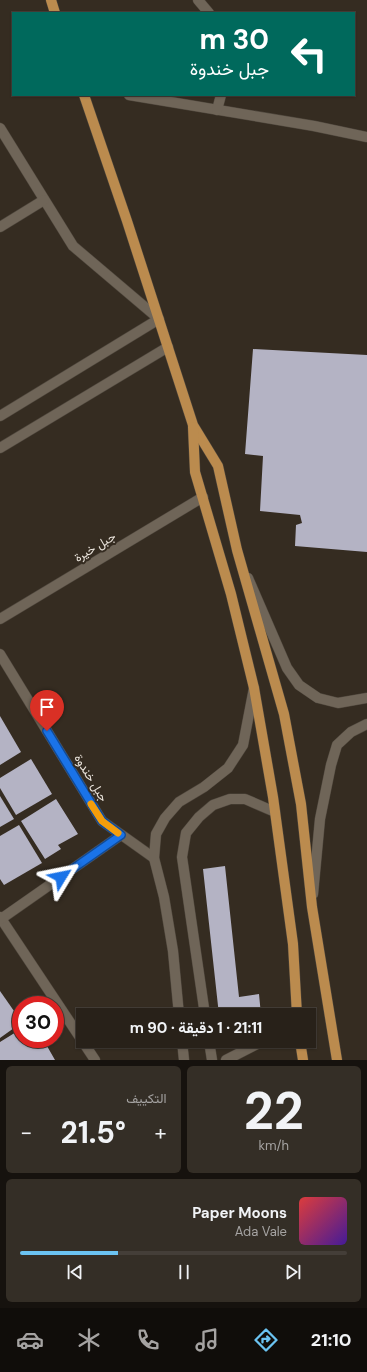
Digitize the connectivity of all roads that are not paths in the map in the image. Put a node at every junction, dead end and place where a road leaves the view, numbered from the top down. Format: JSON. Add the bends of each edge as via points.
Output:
{"nodes":[{"id":1,"x":51,"y":0,"type":"edge"},
{"id":2,"x":198,"y":0,"type":"edge"},
{"id":3,"x":55,"y":12,"type":"edge"},
{"id":4,"x":208,"y":12,"type":"edge"},
{"id":5,"x":84,"y":96,"type":"edge"},
{"id":6,"x":135,"y":96,"type":"edge"},
{"id":7,"x":221,"y":96,"type":"edge"},
{"id":8,"x":217,"y":110,"type":"junction"},
{"id":9,"x":0,"y":128,"type":"edge"},
{"id":10,"x":367,"y":138,"type":"edge"},
{"id":11,"x":44,"y":200,"type":"junction"},
{"id":12,"x":0,"y":227,"type":"edge"},
{"id":13,"x":159,"y":319,"type":"junction"},
{"id":14,"x":168,"y":347,"type":"junction"},
{"id":15,"x":0,"y":416,"type":"edge"},
{"id":16,"x":193,"y":425,"type":"junction"},
{"id":17,"x":0,"y":448,"type":"edge"},
{"id":18,"x":203,"y":497,"type":"junction"},
{"id":19,"x":237,"y":550,"type":"junction"},
{"id":20,"x":0,"y":619,"type":"edge"},
{"id":21,"x":0,"y":654,"type":"edge"},
{"id":22,"x":254,"y":688,"type":"junction"},
{"id":23,"x":367,"y":698,"type":"edge"},
{"id":24,"x":367,"y":724,"type":"edge"},
{"id":25,"x":275,"y":812,"type":"junction"},
{"id":26,"x":121,"y":835,"type":"junction"},
{"id":27,"x":154,"y":858,"type":"junction"},
{"id":28,"x":312,"y":908,"type":"junction"},
{"id":29,"x":1,"y":918,"type":"edge"},
{"id":30,"x":178,"y":1008,"type":"edge"},
{"id":31,"x":204,"y":1008,"type":"edge"},
{"id":32,"x":297,"y":1008,"type":"edge"},
{"id":33,"x":183,"y":1048,"type":"edge"},
{"id":34,"x":210,"y":1048,"type":"edge"},
{"id":35,"x":249,"y":1048,"type":"edge"},
{"id":36,"x":301,"y":1048,"type":"edge"},
{"id":37,"x":95,"y":1060,"type":"edge"},
{"id":38,"x":184,"y":1060,"type":"edge"},
{"id":39,"x":212,"y":1060,"type":"edge"},
{"id":40,"x":226,"y":1060,"type":"edge"},
{"id":41,"x":303,"y":1060,"type":"edge"},
{"id":42,"x":337,"y":1060,"type":"edge"}],
"edges":[{"from":1,"to":3,"type":"main road"},
{"from":2,"to":4,"type":"street"},
{"from":5,"to":13,"type":"main road"},
{"from":6,"to":8,"type":"street"},
{"from":7,"to":8,"type":"street"},
{"from":8,"to":10,"type":"street","via":[[314,126]]},
{"from":9,"to":11,"type":"street"},
{"from":11,"to":12,"type":"street"},
{"from":11,"to":13,"type":"street","via":[[73,246]]},
{"from":13,"to":14,"type":"main road"},
{"from":13,"to":15,"type":"street"},
{"from":14,"to":16,"type":"main road"},
{"from":14,"to":17,"type":"street"},
{"from":16,"to":18,"type":"main road","via":[[195,472]]},
{"from":16,"to":19,"type":"main road","via":[[218,466]]},
{"from":18,"to":20,"type":"street","name":"جبل خيرة"},
{"from":18,"to":22,"type":"main road","via":[[231,594]]},
{"from":19,"to":23,"type":"street","via":[[287,668],[299,685],[318,698],[338,703]]},
{"from":19,"to":28,"type":"main road","via":[[284,714],[301,804]]},
{"from":21,"to":26,"type":"street","name":"جبل خندوة","via":[[102,821]]},
{"from":22,"to":25,"type":"main road"},
{"from":22,"to":27,"type":"street","via":[[243,745],[228,768],[179,802],[165,818],[156,834]]},
{"from":24,"to":28,"type":"street","via":[[352,732],[337,745],[331,765],[320,819]]},
{"from":25,"to":31,"type":"street","via":[[245,799],[230,800],[213,805],[198,817],[186,833],[182,857]]},
{"from":25,"to":32,"type":"main road","via":[[293,944]]},
{"from":26,"to":27,"type":"street","name":"جبل خندوة"},
{"from":26,"to":29,"type":"street"},
{"from":27,"to":30,"type":"street","via":[[173,951]]},
{"from":28,"to":42,"type":"main road"},
{"from":29,"to":37,"type":"street"},
{"from":33,"to":38,"type":"street"},
{"from":34,"to":39,"type":"street"},
{"from":35,"to":40,"type":"street"},
{"from":36,"to":41,"type":"main road"}]}
